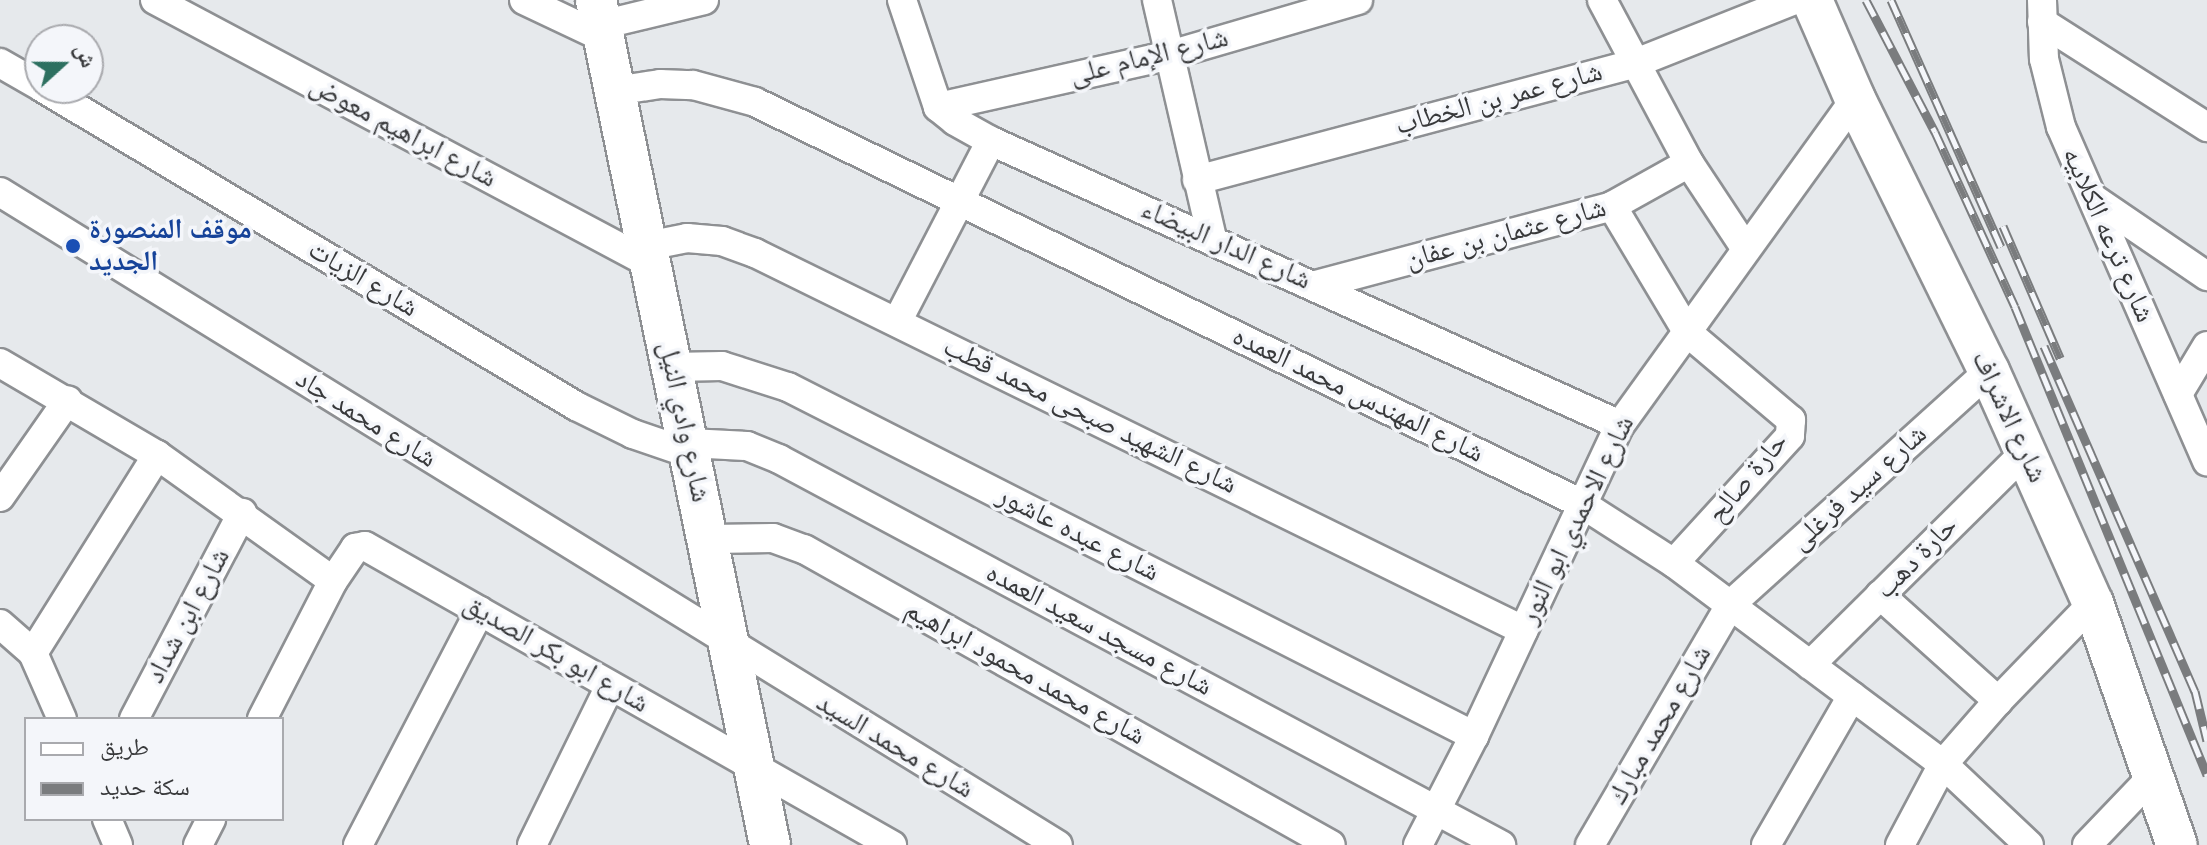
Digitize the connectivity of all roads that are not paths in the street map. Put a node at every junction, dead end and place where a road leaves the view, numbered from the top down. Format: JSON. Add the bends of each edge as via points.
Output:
{"nodes":[{"id":1,"x":155,"y":0,"type":"edge"},
{"id":2,"x":524,"y":0,"type":"edge"},
{"id":3,"x":704,"y":0,"type":"edge"},
{"id":4,"x":902,"y":0,"type":"edge"},
{"id":5,"x":1157,"y":0,"type":"edge"},
{"id":6,"x":1358,"y":0,"type":"edge"},
{"id":7,"x":1602,"y":0,"type":"edge"},
{"id":8,"x":1795,"y":0,"type":"edge"},
{"id":9,"x":1812,"y":0,"type":"edge"},
{"id":10,"x":2042,"y":11,"type":"edge"},
{"id":11,"x":600,"y":21,"type":"edge"},
{"id":12,"x":1170,"y":55,"type":"junction"},
{"id":13,"x":0,"y":63,"type":"edge"},
{"id":14,"x":1633,"y":64,"type":"junction"},
{"id":15,"x":24,"y":77,"type":"edge"},
{"id":16,"x":615,"y":91,"type":"junction"},
{"id":17,"x":1855,"y":99,"type":"junction"},
{"id":18,"x":70,"y":104,"type":"edge"},
{"id":19,"x":938,"y":107,"type":"junction"},
{"id":20,"x":2207,"y":127,"type":"edge"},
{"id":21,"x":991,"y":141,"type":"junction"},
{"id":22,"x":1689,"y":163,"type":"junction"},
{"id":23,"x":1197,"y":180,"type":"junction"},
{"id":24,"x":0,"y":192,"type":"edge"},
{"id":25,"x":2094,"y":199,"type":"junction"},
{"id":26,"x":959,"y":201,"type":"junction"},
{"id":27,"x":1612,"y":206,"type":"junction"},
{"id":28,"x":1212,"y":238,"type":"junction"},
{"id":29,"x":1746,"y":249,"type":"junction"},
{"id":30,"x":649,"y":255,"type":"junction"},
{"id":31,"x":2207,"y":276,"type":"edge"},
{"id":32,"x":1316,"y":285,"type":"junction"},
{"id":33,"x":897,"y":322,"type":"junction"},
{"id":34,"x":1688,"y":333,"type":"junction"},
{"id":35,"x":2207,"y":346,"type":"edge"},
{"id":36,"x":0,"y":363,"type":"edge"},
{"id":37,"x":672,"y":367,"type":"junction"},
{"id":38,"x":1989,"y":371,"type":"junction"},
{"id":39,"x":2178,"y":394,"type":"junction"},
{"id":40,"x":68,"y":400,"type":"junction"},
{"id":41,"x":1620,"y":425,"type":"junction"},
{"id":42,"x":690,"y":448,"type":"junction"},
{"id":43,"x":2025,"y":452,"type":"junction"},
{"id":44,"x":157,"y":455,"type":"junction"},
{"id":45,"x":2207,"y":461,"type":"edge"},
{"id":46,"x":0,"y":497,"type":"edge"},
{"id":47,"x":1582,"y":504,"type":"junction"},
{"id":48,"x":242,"y":513,"type":"junction"},
{"id":49,"x":709,"y":539,"type":"junction"},
{"id":50,"x":1674,"y":563,"type":"junction"},
{"id":51,"x":333,"y":581,"type":"junction"},
{"id":52,"x":1880,"y":595,"type":"junction"},
{"id":53,"x":2093,"y":603,"type":"junction"},
{"id":54,"x":1730,"y":605,"type":"junction"},
{"id":55,"x":480,"y":611,"type":"junction"},
{"id":56,"x":0,"y":624,"type":"edge"},
{"id":57,"x":1523,"y":630,"type":"junction"},
{"id":58,"x":731,"y":646,"type":"junction"},
{"id":59,"x":33,"y":653,"type":"junction"},
{"id":60,"x":1810,"y":665,"type":"junction"},
{"id":61,"x":610,"y":686,"type":"junction"},
{"id":62,"x":1852,"y":696,"type":"junction"},
{"id":63,"x":1998,"y":701,"type":"junction"},
{"id":64,"x":61,"y":717,"type":"edge"},
{"id":65,"x":135,"y":717,"type":"edge"},
{"id":66,"x":263,"y":717,"type":"edge"},
{"id":67,"x":1474,"y":736,"type":"junction"},
{"id":68,"x":753,"y":763,"type":"junction"},
{"id":69,"x":1943,"y":764,"type":"junction"},
{"id":70,"x":2154,"y":775,"type":"junction"},
{"id":71,"x":1436,"y":810,"type":"junction"},
{"id":72,"x":108,"y":821,"type":"edge"},
{"id":73,"x":210,"y":821,"type":"edge"},
{"id":74,"x":118,"y":845,"type":"edge"},
{"id":75,"x":198,"y":845,"type":"edge"},
{"id":76,"x":358,"y":845,"type":"edge"},
{"id":77,"x":532,"y":845,"type":"edge"},
{"id":78,"x":770,"y":845,"type":"edge"},
{"id":79,"x":892,"y":845,"type":"edge"},
{"id":80,"x":1058,"y":845,"type":"edge"},
{"id":81,"x":1331,"y":845,"type":"edge"},
{"id":82,"x":1418,"y":845,"type":"edge"},
{"id":83,"x":1501,"y":845,"type":"edge"},
{"id":84,"x":1590,"y":845,"type":"edge"},
{"id":85,"x":1766,"y":845,"type":"edge"},
{"id":86,"x":1900,"y":845,"type":"edge"},
{"id":87,"x":2029,"y":845,"type":"edge"},
{"id":88,"x":2087,"y":845,"type":"edge"},
{"id":89,"x":2177,"y":845,"type":"edge"}],
"edges":[{"from":1,"to":30,"type":"street","name":"شارع ابراهيم معوض"},
{"from":2,"to":11,"type":"street"},
{"from":3,"to":11,"type":"street"},
{"from":4,"to":19,"type":"street"},
{"from":5,"to":12,"type":"street"},
{"from":6,"to":12,"type":"street","name":"شارع الإمام على"},
{"from":7,"to":14,"type":"street"},
{"from":8,"to":14,"type":"street","name":"شارع عمر بن الخطاب"},
{"from":9,"to":17,"type":"street","name":"شارع الاشراف"},
{"from":10,"to":20,"type":"street"},
{"from":10,"to":25,"type":"street","name":"شارع ترعه الكلابيه","via":[[2044,59],[2061,127]]},
{"from":11,"to":16,"type":"street","name":"شارع وادي النيل"},
{"from":12,"to":19,"type":"street","name":"شارع الإمام على"},
{"from":12,"to":23,"type":"street"},
{"from":13,"to":15,"type":"street","name":"شارع الزيات"},
{"from":14,"to":22,"type":"street"},
{"from":14,"to":23,"type":"street","name":"شارع عمر بن الخطاب"},
{"from":16,"to":26,"type":"street","name":"شارع المهندس محمد العمده","via":[[660,84],[724,91]]},
{"from":16,"to":30,"type":"street","name":"شارع وادي النيل"},
{"from":17,"to":29,"type":"street","name":"شارع الاحمدي ابو النور"},
{"from":17,"to":38,"type":"street","name":"شارع الاشراف"},
{"from":18,"to":42,"type":"street","name":"شارع الزيات","via":[[576,406],[633,434]]},
{"from":19,"to":21,"type":"street","name":"شارع الدار البيضاء"},
{"from":21,"to":26,"type":"street"},
{"from":21,"to":28,"type":"street","name":"شارع الدار البيضاء"},
{"from":22,"to":27,"type":"street","name":"شارع عثمان بن عفان"},
{"from":22,"to":29,"type":"street"},
{"from":23,"to":28,"type":"street"},
{"from":24,"to":58,"type":"street","name":"شارع محمد جاد"},
{"from":25,"to":31,"type":"street"},
{"from":25,"to":39,"type":"street","name":"شارع ترعه الكلابيه"},
{"from":26,"to":33,"type":"street"},
{"from":26,"to":47,"type":"street","name":"شارع المهندس محمد العمده"},
{"from":27,"to":32,"type":"street","name":"شارع عثمان بن عفان"},
{"from":27,"to":34,"type":"street"},
{"from":28,"to":32,"type":"street","name":"شارع الدار البيضاء"},
{"from":29,"to":34,"type":"street","name":"شارع الاحمدي ابو النور"},
{"from":30,"to":33,"type":"street","name":"شارع الشهيد صبحى محمد قطب","via":[[687,238],[722,241]]},
{"from":30,"to":37,"type":"street","name":"شارع وادي النيل"},
{"from":32,"to":41,"type":"street","name":"شارع الدار البيضاء"},
{"from":33,"to":57,"type":"street","name":"شارع الشهيد صبحى محمد قطب"},
{"from":34,"to":41,"type":"street","name":"شارع الاحمدي ابو النور"},
{"from":34,"to":50,"type":"street","name":"حارة صالح","via":[[1791,420],[1790,436]]},
{"from":35,"to":39,"type":"street"},
{"from":36,"to":40,"type":"street"},
{"from":37,"to":42,"type":"street","name":"شارع وادي النيل"},
{"from":37,"to":67,"type":"street","name":"شارع عبده عاشور","via":[[722,366],[788,387]]},
{"from":38,"to":43,"type":"street","name":"شارع الاشراف"},
{"from":38,"to":54,"type":"street","name":"شارع سيد فرغلى"},
{"from":39,"to":45,"type":"street","name":"شارع ترعه الكلابيه"},
{"from":40,"to":44,"type":"street"},
{"from":40,"to":46,"type":"street"},
{"from":41,"to":47,"type":"street","name":"شارع الاحمدي ابو النور"},
{"from":42,"to":49,"type":"street","name":"شارع وادي النيل"},
{"from":42,"to":71,"type":"street","name":"شارع مسجد سعيد العمده","via":[[747,446],[779,459]]},
{"from":43,"to":52,"type":"street","name":"حارة دهب"},
{"from":43,"to":53,"type":"street","name":"شارع الاشراف"},
{"from":44,"to":48,"type":"street"},
{"from":44,"to":59,"type":"street"},
{"from":47,"to":50,"type":"street","name":"شارع المهندس محمد العمده"},
{"from":47,"to":57,"type":"street","name":"شارع الاحمدي ابو النور"},
{"from":48,"to":51,"type":"street"},
{"from":48,"to":65,"type":"street","name":"شارع ابن شداد"},
{"from":49,"to":58,"type":"street","name":"شارع وادي النيل"},
{"from":49,"to":81,"type":"street","name":"شارع محمد محمود ابراهيم","via":[[773,538],[804,549]]},
{"from":50,"to":54,"type":"street","name":"شارع المهندس محمد العمده"},
{"from":51,"to":55,"type":"street","name":"شارع ابو بكر الصديق","via":[[359,546],[370,548]]},
{"from":51,"to":66,"type":"street"},
{"from":52,"to":60,"type":"street","name":"حارة دهب"},
{"from":52,"to":63,"type":"street"},
{"from":53,"to":63,"type":"street"},
{"from":53,"to":70,"type":"street","name":"شارع الاشراف"},
{"from":54,"to":60,"type":"street","name":"شارع المهندس محمد العمده"},
{"from":54,"to":84,"type":"street","name":"شارع محمد مبارك"},
{"from":55,"to":61,"type":"street","name":"شارع ابو بكر الصديق"},
{"from":55,"to":76,"type":"street"},
{"from":56,"to":59,"type":"street"},
{"from":57,"to":67,"type":"street","name":"شارع الاحمدي ابو النور"},
{"from":58,"to":68,"type":"street","name":"شارع وادي النيل"},
{"from":58,"to":80,"type":"street","name":"شارع محمد السيد"},
{"from":59,"to":64,"type":"street"},
{"from":60,"to":62,"type":"street","name":"شارع المهندس محمد العمده"},
{"from":61,"to":68,"type":"street","name":"شارع ابو بكر الصديق"},
{"from":61,"to":77,"type":"street"},
{"from":62,"to":69,"type":"street","name":"شارع المهندس محمد العمده"},
{"from":62,"to":85,"type":"street"},
{"from":63,"to":69,"type":"street"},
{"from":67,"to":71,"type":"street","name":"شارع الاحمدي ابو النور"},
{"from":68,"to":78,"type":"street","name":"شارع وادي النيل"},
{"from":68,"to":79,"type":"street","name":"شارع ابو بكر الصديق"},
{"from":69,"to":86,"type":"street"},
{"from":69,"to":87,"type":"street","name":"شارع المهندس محمد العمده"},
{"from":70,"to":88,"type":"street"},
{"from":70,"to":89,"type":"street","name":"شارع الاشراف"},
{"from":71,"to":82,"type":"street","name":"شارع الاحمدي ابو النور"},
{"from":71,"to":83,"type":"street","name":"شارع مسجد سعيد العمده"},
{"from":72,"to":74,"type":"street"},
{"from":73,"to":75,"type":"street"}]}
